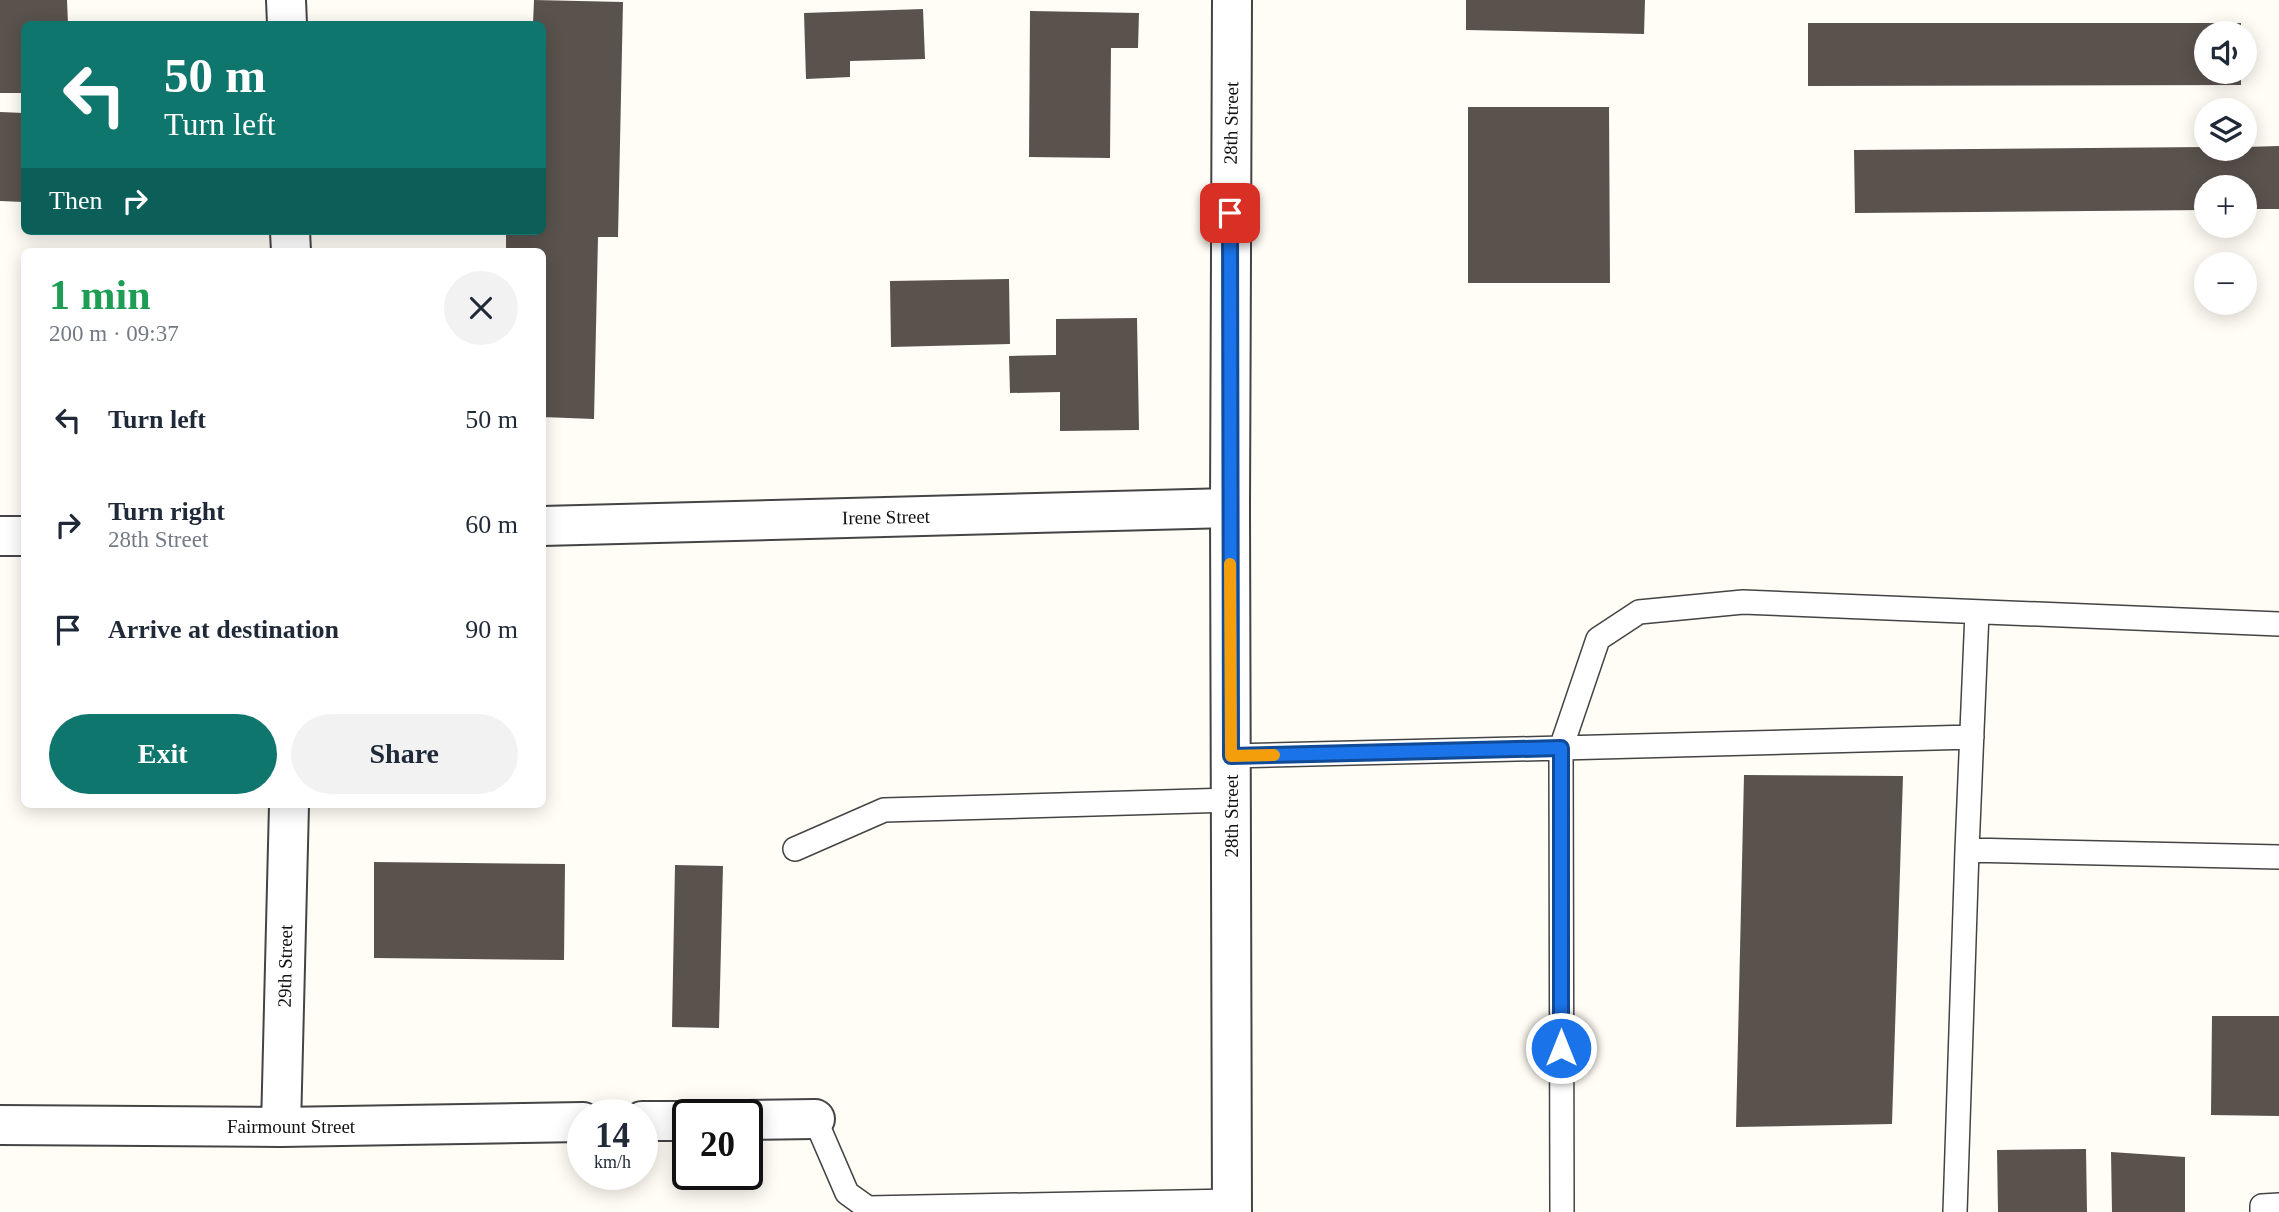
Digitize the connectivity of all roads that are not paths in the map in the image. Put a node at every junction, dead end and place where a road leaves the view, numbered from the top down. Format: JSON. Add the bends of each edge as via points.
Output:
{"nodes":[{"id":1,"x":286,"y":0,"type":"edge"},
{"id":2,"x":1232,"y":0,"type":"edge"},
{"id":3,"x":287,"y":21,"type":"edge"},
{"id":4,"x":1230,"y":508,"type":"junction"},
{"id":5,"x":546,"y":526,"type":"edge"},
{"id":6,"x":0,"y":536,"type":"edge"},
{"id":7,"x":21,"y":536,"type":"edge"},
{"id":8,"x":1977,"y":612,"type":"junction"},
{"id":9,"x":2279,"y":624,"type":"edge"},
{"id":10,"x":1972,"y":737,"type":"junction"},
{"id":11,"x":1561,"y":748,"type":"junction"},
{"id":12,"x":1231,"y":756,"type":"junction"},
{"id":13,"x":1231,"y":800,"type":"junction"},
{"id":14,"x":289,"y":808,"type":"edge"},
{"id":15,"x":795,"y":849,"type":"dead end"},
{"id":16,"x":1967,"y":850,"type":"junction"},
{"id":17,"x":2279,"y":857,"type":"edge"},
{"id":18,"x":815,"y":1119,"type":"joint"},
{"id":19,"x":763,"y":1120,"type":"edge"},
{"id":20,"x":567,"y":1122,"type":"edge"},
{"id":21,"x":0,"y":1125,"type":"edge"},
{"id":22,"x":281,"y":1126,"type":"junction"},
{"id":23,"x":2279,"y":1205,"type":"edge"},
{"id":24,"x":1232,"y":1207,"type":"edge"},
{"id":25,"x":1562,"y":1212,"type":"edge"},
{"id":26,"x":1955,"y":1212,"type":"edge"},
{"id":27,"x":2262,"y":1212,"type":"edge"}],
"edges":[{"from":1,"to":3,"type":"street"},
{"from":2,"to":4,"type":"street","name":"28th Street"},
{"from":4,"to":5,"type":"street","name":"Irene Street"},
{"from":4,"to":12,"type":"street","name":"28th Street"},
{"from":6,"to":7,"type":"street"},
{"from":8,"to":9,"type":"lane"},
{"from":8,"to":10,"type":"lane"},
{"from":8,"to":11,"type":"lane","via":[[1743,602],[1639,611],[1598,639]]},
{"from":10,"to":11,"type":"lane"},
{"from":10,"to":16,"type":"lane"},
{"from":11,"to":12,"type":"lane"},
{"from":11,"to":25,"type":"lane"},
{"from":12,"to":13,"type":"street","name":"28th Street"},
{"from":13,"to":15,"type":"lane","via":[[884,810]]},
{"from":13,"to":24,"type":"street","name":"28th Street"},
{"from":14,"to":22,"type":"street","name":"29th Street"},
{"from":16,"to":17,"type":"lane"},
{"from":16,"to":26,"type":"lane"},
{"from":18,"to":19,"type":"street"},
{"from":18,"to":24,"type":"lane","via":[[847,1193],[868,1208]]},
{"from":20,"to":22,"type":"street","name":"Fairmount Street"},
{"from":21,"to":22,"type":"street","name":"Fairmount Street"},
{"from":23,"to":27,"type":"lane","via":[[2262,1206]]}]}
